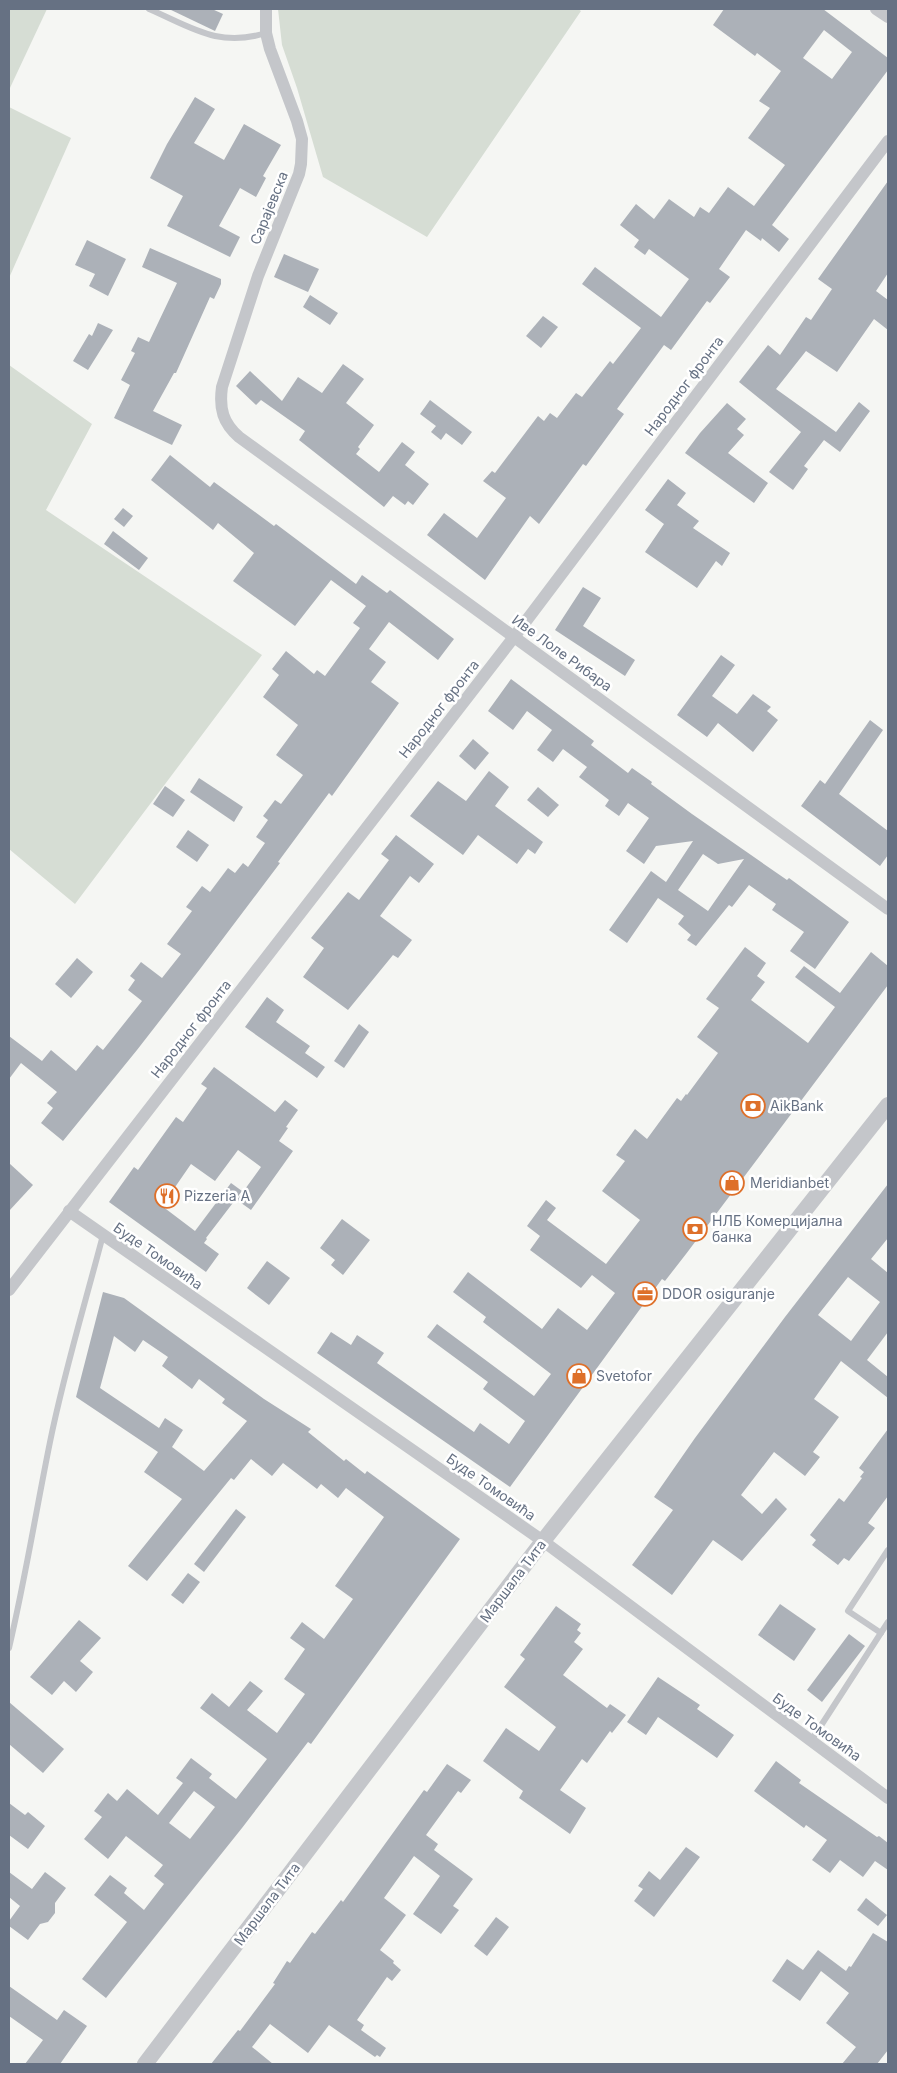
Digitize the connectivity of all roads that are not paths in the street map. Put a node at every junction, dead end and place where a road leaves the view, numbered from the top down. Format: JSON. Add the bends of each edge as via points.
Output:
{"nodes":[{"id":1,"x":148,"y":9,"type":"edge"},
{"id":2,"x":266,"y":9,"type":"edge"},
{"id":3,"x":876,"y":9,"type":"edge"},
{"id":4,"x":888,"y":18,"type":"edge"},
{"id":5,"x":266,"y":33,"type":"junction"},
{"id":6,"x":888,"y":141,"type":"edge"},
{"id":7,"x":223,"y":416,"type":"joint"},
{"id":8,"x":514,"y":637,"type":"junction"},
{"id":9,"x":888,"y":909,"type":"edge"},
{"id":10,"x":888,"y":1105,"type":"edge"},
{"id":11,"x":68,"y":1211,"type":"junction"},
{"id":12,"x":103,"y":1235,"type":"junction"},
{"id":13,"x":9,"y":1290,"type":"edge"},
{"id":14,"x":543,"y":1541,"type":"junction"},
{"id":15,"x":888,"y":1550,"type":"edge"},
{"id":16,"x":888,"y":1622,"type":"edge"},
{"id":17,"x":882,"y":1633,"type":"junction"},
{"id":18,"x":9,"y":1648,"type":"edge"},
{"id":19,"x":811,"y":1741,"type":"junction"},
{"id":20,"x":888,"y":1798,"type":"edge"},
{"id":21,"x":146,"y":2064,"type":"edge"}],
"edges":[{"from":1,"to":5,"type":"lane","via":[[213,37],[239,39]]},
{"from":2,"to":5,"type":"street","name":"Сарајевска"},
{"from":3,"to":4,"type":"street"},
{"from":5,"to":7,"type":"street","name":"Сарајевска","via":[[302,138],[301,164],[258,276],[222,387]]},
{"from":6,"to":8,"type":"street","name":"Народног фронта"},
{"from":7,"to":8,"type":"street","name":"Иве Лоле Рибара","via":[[229,428],[240,437]]},
{"from":8,"to":9,"type":"street","name":"Иве Лоле Рибара"},
{"from":8,"to":11,"type":"street","name":"Народног фронта"},
{"from":10,"to":14,"type":"street","name":"Маршала Тита"},
{"from":11,"to":12,"type":"street","name":"Буде Томовића"},
{"from":11,"to":13,"type":"street","name":"Народног фронта"},
{"from":12,"to":14,"type":"street","name":"Буде Томовића"},
{"from":12,"to":18,"type":"lane","via":[[50,1441]]},
{"from":14,"to":19,"type":"street","name":"Буде Томовића"},
{"from":14,"to":21,"type":"street","name":"Маршала Тита"},
{"from":15,"to":17,"type":"lane","via":[[848,1610]]},
{"from":16,"to":17,"type":"lane"},
{"from":17,"to":19,"type":"lane"},
{"from":19,"to":20,"type":"street","name":"Буде Томовића"}]}
